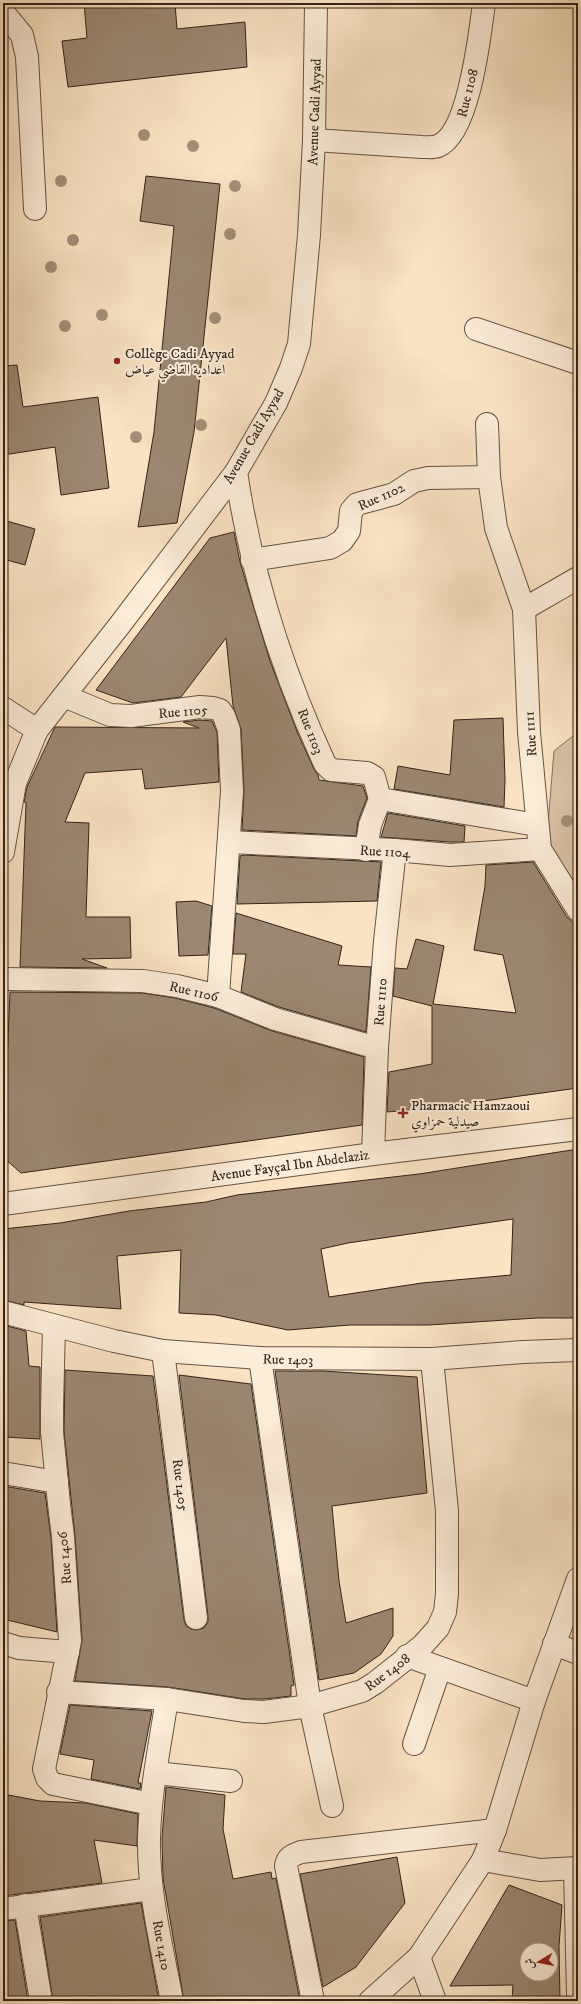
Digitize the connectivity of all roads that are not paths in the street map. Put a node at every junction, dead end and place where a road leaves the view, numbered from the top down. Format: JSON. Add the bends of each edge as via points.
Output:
{"nodes":[{"id":1,"x":316,"y":3,"type":"edge"},
{"id":2,"x":484,"y":3,"type":"edge"},
{"id":3,"x":3,"y":12,"type":"edge"},
{"id":4,"x":314,"y":140,"type":"junction"},
{"id":5,"x":35,"y":209,"type":"dead end"},
{"id":6,"x":476,"y":329,"type":"dead end"},
{"id":7,"x":578,"y":363,"type":"edge"},
{"id":8,"x":487,"y":424,"type":"dead end"},
{"id":9,"x":236,"y":472,"type":"junction"},
{"id":10,"x":489,"y":477,"type":"junction"},
{"id":11,"x":252,"y":560,"type":"junction"},
{"id":12,"x":578,"y":578,"type":"edge"},
{"id":13,"x":524,"y":609,"type":"junction"},
{"id":14,"x":64,"y":696,"type":"junction"},
{"id":15,"x":3,"y":708,"type":"edge"},
{"id":16,"x":37,"y":730,"type":"junction"},
{"id":17,"x":380,"y":799,"type":"junction"},
{"id":18,"x":537,"y":825,"type":"junction"},
{"id":19,"x":4,"y":842,"type":"edge"},
{"id":20,"x":229,"y":842,"type":"junction"},
{"id":21,"x":540,"y":849,"type":"junction"},
{"id":22,"x":366,"y":850,"type":"junction"},
{"id":23,"x":396,"y":850,"type":"junction"},
{"id":24,"x":578,"y":910,"type":"edge"},
{"id":25,"x":3,"y":979,"type":"edge"},
{"id":26,"x":218,"y":996,"type":"junction"},
{"id":27,"x":377,"y":1048,"type":"junction"},
{"id":28,"x":578,"y":1129,"type":"edge"},
{"id":29,"x":373,"y":1154,"type":"junction"},
{"id":30,"x":3,"y":1204,"type":"edge"},
{"id":31,"x":3,"y":1312,"type":"edge"},
{"id":32,"x":54,"y":1326,"type":"junction"},
{"id":33,"x":578,"y":1350,"type":"edge"},
{"id":34,"x":163,"y":1351,"type":"junction"},
{"id":35,"x":260,"y":1358,"type":"junction"},
{"id":36,"x":432,"y":1359,"type":"junction"},
{"id":37,"x":3,"y":1473,"type":"edge"},
{"id":38,"x":57,"y":1482,"type":"junction"},
{"id":39,"x":578,"y":1579,"type":"edge"},
{"id":40,"x":196,"y":1618,"type":"dead end"},
{"id":41,"x":3,"y":1643,"type":"edge"},
{"id":42,"x":554,"y":1644,"type":"junction"},
{"id":43,"x":68,"y":1652,"type":"junction"},
{"id":44,"x":578,"y":1653,"type":"edge"},
{"id":45,"x":407,"y":1656,"type":"junction"},
{"id":46,"x":440,"y":1668,"type":"junction"},
{"id":47,"x":58,"y":1692,"type":"junction"},
{"id":48,"x":167,"y":1699,"type":"junction"},
{"id":49,"x":534,"y":1700,"type":"junction"},
{"id":50,"x":310,"y":1706,"type":"junction"},
{"id":51,"x":414,"y":1744,"type":"dead end"},
{"id":52,"x":156,"y":1774,"type":"junction"},
{"id":53,"x":231,"y":1781,"type":"dead end"},
{"id":54,"x":151,"y":1804,"type":"junction"},
{"id":55,"x":332,"y":1806,"type":"dead end"},
{"id":56,"x":495,"y":1830,"type":"junction"},
{"id":57,"x":483,"y":1860,"type":"junction"},
{"id":58,"x":576,"y":1869,"type":"edge"},
{"id":59,"x":151,"y":1889,"type":"junction"},
{"id":60,"x":25,"y":1906,"type":"junction"},
{"id":61,"x":3,"y":1909,"type":"edge"},
{"id":62,"x":419,"y":1957,"type":"junction"},
{"id":63,"x":578,"y":1993,"type":"edge"},
{"id":64,"x":41,"y":2001,"type":"edge"},
{"id":65,"x":172,"y":2001,"type":"edge"},
{"id":66,"x":312,"y":2001,"type":"edge"},
{"id":67,"x":370,"y":2001,"type":"edge"},
{"id":68,"x":435,"y":2001,"type":"edge"}],
"edges":[{"from":1,"to":4,"type":"street","name":"Avenue Cadi Ayyad"},
{"from":2,"to":4,"type":"street","name":"Rue 1108","via":[[470,83],[459,123],[449,138],[437,147]]},
{"from":3,"to":5,"type":"street","via":[[22,35],[27,57]]},
{"from":4,"to":9,"type":"street","name":"Avenue Cadi Ayyad","via":[[299,344],[276,403]]},
{"from":6,"to":7,"type":"street"},
{"from":8,"to":10,"type":"street"},
{"from":9,"to":11,"type":"street","name":"Rue 1103"},
{"from":9,"to":14,"type":"street","name":"Avenue Cadi Ayyad"},
{"from":10,"to":11,"type":"street","name":"Rue 1102","via":[[428,478],[414,481],[390,495],[357,504],[351,511],[349,531],[342,541],[330,548]]},
{"from":10,"to":13,"type":"street","via":[[496,528]]},
{"from":11,"to":17,"type":"street","name":"Rue 1103","via":[[290,679],[325,764],[331,770],[367,773],[374,777]]},
{"from":12,"to":13,"type":"street"},
{"from":13,"to":18,"type":"street","name":"Rue 1111","via":[[529,732]]},
{"from":14,"to":16,"type":"street","name":"Avenue Cadi Ayyad"},
{"from":14,"to":20,"type":"street","name":"Rue 1105","via":[[110,715],[131,716],[200,708],[220,710],[229,730],[232,791]]},
{"from":15,"to":16,"type":"street"},
{"from":16,"to":19,"type":"street","name":"Avenue Cadi Ayyad","via":[[15,783]]},
{"from":17,"to":18,"type":"street"},
{"from":17,"to":22,"type":"street","via":[[370,825]]},
{"from":18,"to":21,"type":"street","name":"Rue 1111"},
{"from":20,"to":22,"type":"street","name":"Rue 1104"},
{"from":20,"to":26,"type":"street"},
{"from":21,"to":23,"type":"street","name":"Rue 1104","via":[[450,855]]},
{"from":21,"to":24,"type":"street","name":"Rue 1111"},
{"from":22,"to":23,"type":"street","name":"Rue 1104"},
{"from":23,"to":27,"type":"street","name":"Rue 1110","via":[[385,941]]},
{"from":25,"to":26,"type":"street","name":"Rue 1106","via":[[143,981]]},
{"from":26,"to":27,"type":"street","name":"Rue 1106","via":[[275,1018]]},
{"from":27,"to":29,"type":"street","name":"Rue 1110"},
{"from":28,"to":29,"type":"street","name":"Avenue Fayçal Ibn Abdelaziz"},
{"from":29,"to":30,"type":"street","name":"Avenue Fayçal Ibn Abdelaziz"},
{"from":31,"to":32,"type":"street","name":"Rue 1403"},
{"from":32,"to":34,"type":"street","name":"Rue 1403"},
{"from":32,"to":38,"type":"street","name":"Rue 1406","via":[[52,1407]]},
{"from":33,"to":36,"type":"street","name":"Rue 1403"},
{"from":34,"to":35,"type":"street","name":"Rue 1403"},
{"from":34,"to":40,"type":"street","name":"Rue 1405"},
{"from":35,"to":36,"type":"street","name":"Rue 1403"},
{"from":35,"to":50,"type":"street"},
{"from":36,"to":45,"type":"street","name":"Rue 1408","via":[[447,1511],[447,1594],[445,1612],[438,1628],[422,1646]]},
{"from":37,"to":38,"type":"street"},
{"from":38,"to":43,"type":"street","name":"Rue 1406","via":[[69,1623]]},
{"from":39,"to":42,"type":"street"},
{"from":41,"to":43,"type":"street","via":[[19,1648]]},
{"from":42,"to":44,"type":"street"},
{"from":42,"to":49,"type":"street"},
{"from":43,"to":47,"type":"street","name":"Rue 1406"},
{"from":45,"to":46,"type":"street"},
{"from":45,"to":50,"type":"street","name":"Rue 1408","via":[[375,1683],[351,1696]]},
{"from":46,"to":49,"type":"street"},
{"from":46,"to":51,"type":"street"},
{"from":47,"to":48,"type":"street","name":"Rue 1408"},
{"from":47,"to":54,"type":"street","name":"Rue 1406","via":[[44,1769],[47,1778],[53,1784]]},
{"from":48,"to":50,"type":"street","name":"Rue 1408","via":[[264,1712]]},
{"from":48,"to":52,"type":"street","name":"Rue 1410"},
{"from":49,"to":56,"type":"street"},
{"from":50,"to":55,"type":"street"},
{"from":52,"to":53,"type":"street"},
{"from":52,"to":54,"type":"street","name":"Rue 1410"},
{"from":54,"to":59,"type":"street","name":"Rue 1410"},
{"from":56,"to":57,"type":"street"},
{"from":56,"to":66,"type":"street","via":[[301,1852],[287,1860],[286,1866]]},
{"from":57,"to":58,"type":"street","via":[[540,1870]]},
{"from":57,"to":62,"type":"street"},
{"from":58,"to":63,"type":"street"},
{"from":59,"to":60,"type":"street"},
{"from":59,"to":65,"type":"street","name":"Rue 1410"},
{"from":60,"to":61,"type":"street"},
{"from":60,"to":64,"type":"street"},
{"from":62,"to":67,"type":"street"},
{"from":62,"to":68,"type":"street"}]}
